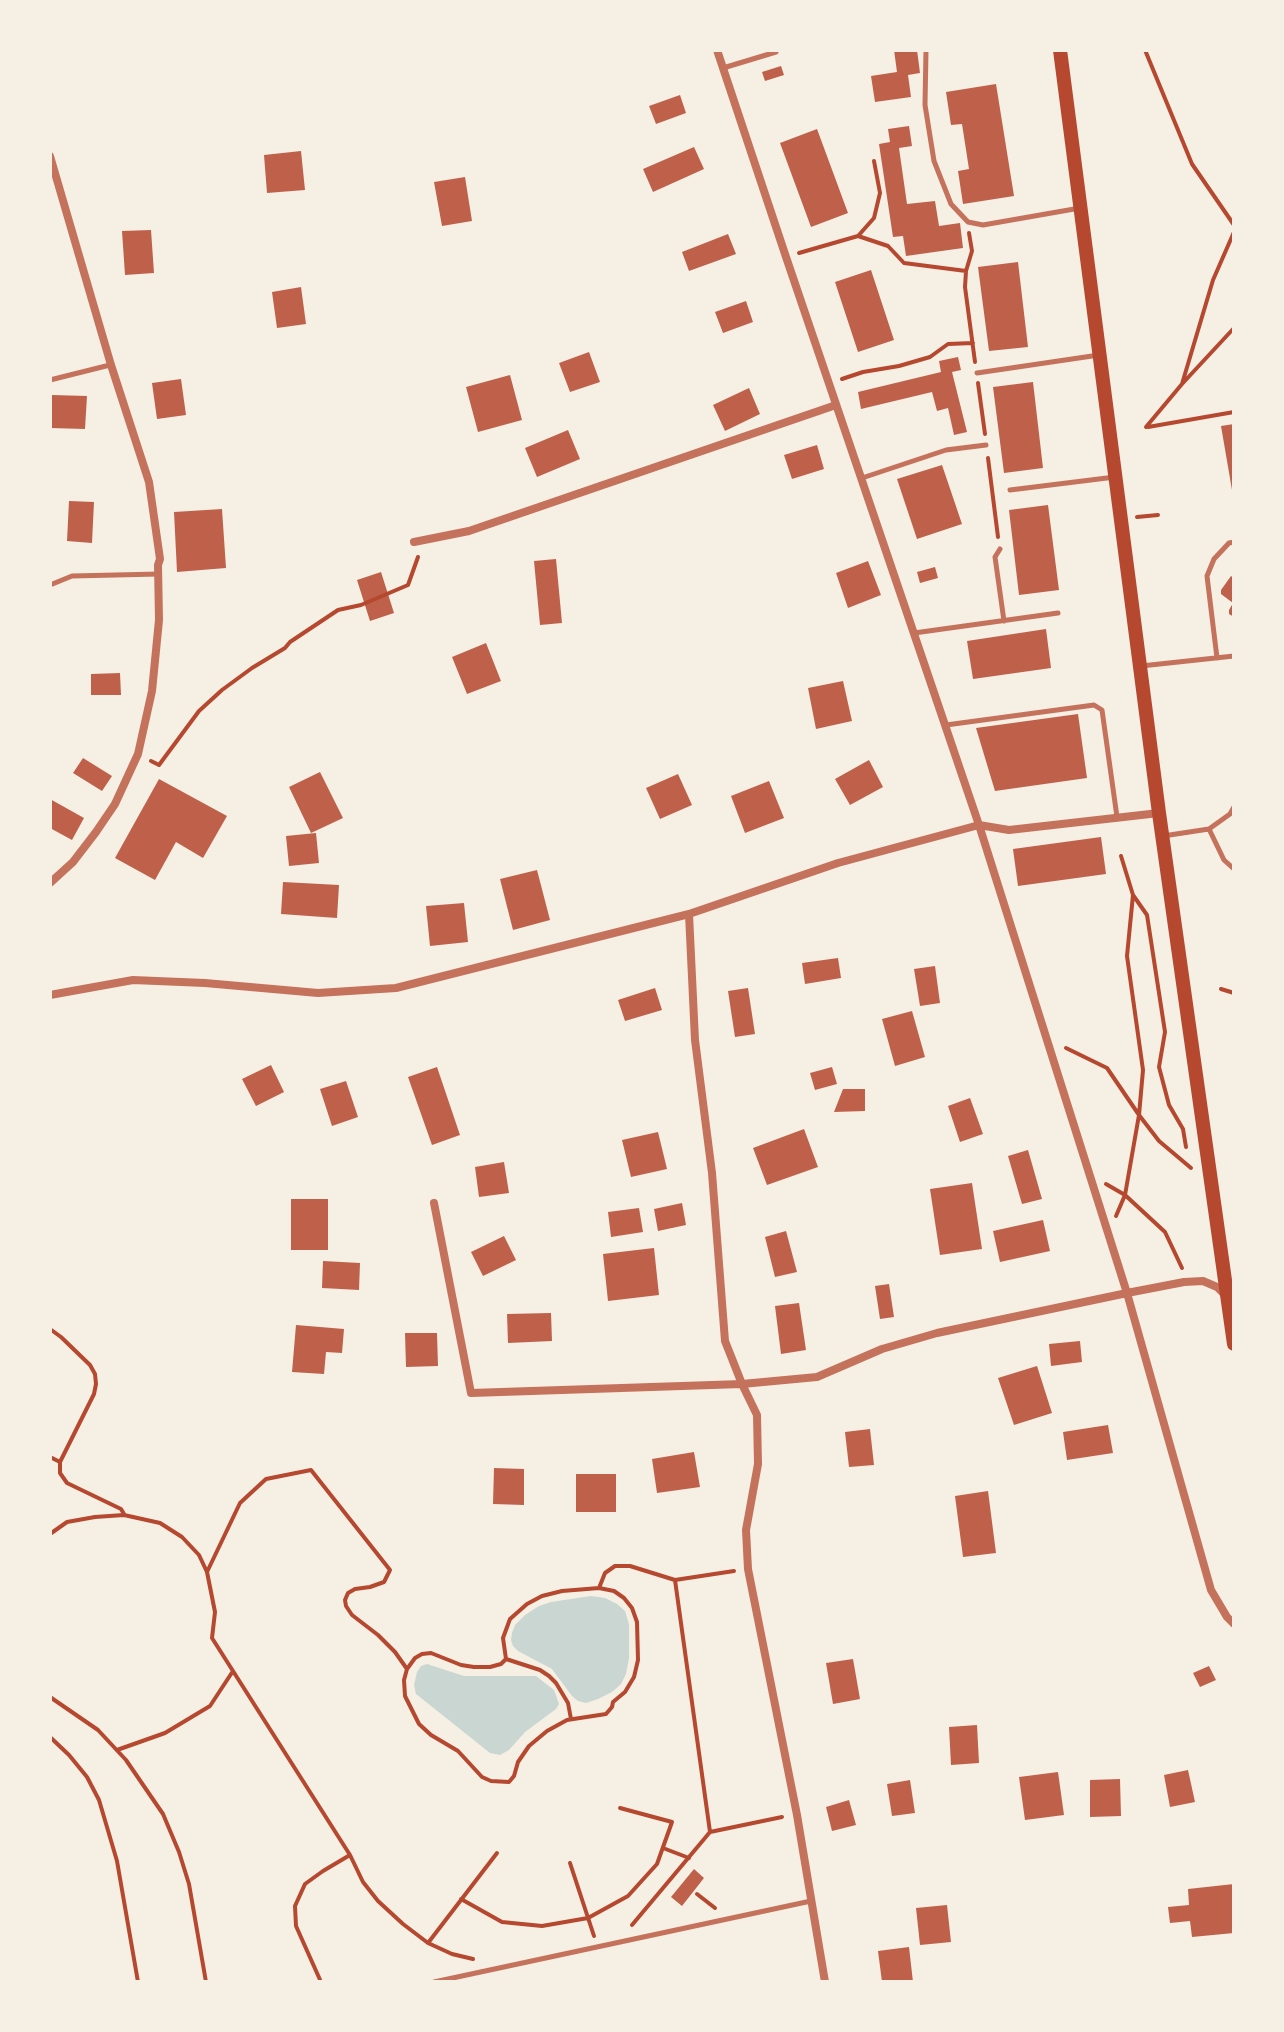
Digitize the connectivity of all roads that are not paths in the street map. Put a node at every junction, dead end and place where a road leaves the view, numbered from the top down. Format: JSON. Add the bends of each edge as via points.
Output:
{"nodes":[{"id":1,"x":717,"y":50,"type":"edge"},
{"id":2,"x":926,"y":50,"type":"edge"},
{"id":3,"x":1060,"y":50,"type":"edge"},
{"id":4,"x":776,"y":52,"type":"edge"},
{"id":5,"x":723,"y":68,"type":"junction"},
{"id":6,"x":50,"y":156,"type":"edge"},
{"id":7,"x":1081,"y":208,"type":"junction"},
{"id":8,"x":1100,"y":355,"type":"junction"},
{"id":9,"x":111,"y":365,"type":"junction"},
{"id":10,"x":977,"y":373,"type":"dead end"},
{"id":11,"x":50,"y":380,"type":"edge"},
{"id":12,"x":836,"y":405,"type":"junction"},
{"id":13,"x":986,"y":445,"type":"dead end"},
{"id":14,"x":1116,"y":477,"type":"junction"},
{"id":15,"x":861,"y":478,"type":"junction"},
{"id":16,"x":1010,"y":490,"type":"dead end"},
{"id":17,"x":414,"y":542,"type":"dead end"},
{"id":18,"x":1234,"y":542,"type":"edge"},
{"id":19,"x":1000,"y":549,"type":"dead end"},
{"id":20,"x":159,"y":574,"type":"junction"},
{"id":21,"x":50,"y":585,"type":"edge"},
{"id":22,"x":1058,"y":613,"type":"dead end"},
{"id":23,"x":1004,"y":621,"type":"junction"},
{"id":24,"x":914,"y":633,"type":"junction"},
{"id":25,"x":1234,"y":656,"type":"edge"},
{"id":26,"x":1217,"y":658,"type":"junction"},
{"id":27,"x":1140,"y":666,"type":"junction"},
{"id":28,"x":945,"y":725,"type":"junction"},
{"id":29,"x":1234,"y":807,"type":"edge"},
{"id":30,"x":1159,"y":813,"type":"junction"},
{"id":31,"x":1117,"y":817,"type":"junction"},
{"id":32,"x":979,"y":825,"type":"junction"},
{"id":33,"x":1209,"y":829,"type":"junction"},
{"id":34,"x":1162,"y":836,"type":"junction"},
{"id":35,"x":1234,"y":869,"type":"edge"},
{"id":36,"x":50,"y":883,"type":"edge"},
{"id":37,"x":689,"y":914,"type":"junction"},
{"id":38,"x":50,"y":995,"type":"edge"},
{"id":39,"x":434,"y":1203,"type":"dead end"},
{"id":40,"x":1127,"y":1293,"type":"junction"},
{"id":41,"x":1228,"y":1298,"type":"junction"},
{"id":42,"x":1234,"y":1344,"type":"edge"},
{"id":43,"x":742,"y":1384,"type":"junction"},
{"id":44,"x":1234,"y":1624,"type":"edge"},
{"id":45,"x":811,"y":1901,"type":"junction"},
{"id":46,"x":434,"y":1982,"type":"edge"},
{"id":47,"x":825,"y":1982,"type":"edge"}],
"edges":[{"from":1,"to":5,"type":"street"},
{"from":2,"to":7,"type":"lane","via":[[925,105],[934,161],[951,204],[968,222],[983,225]]},
{"from":3,"to":7,"type":"main road"},
{"from":4,"to":5,"type":"lane"},
{"from":5,"to":12,"type":"street"},
{"from":6,"to":9,"type":"street"},
{"from":7,"to":8,"type":"main road"},
{"from":8,"to":10,"type":"lane"},
{"from":8,"to":14,"type":"main road"},
{"from":9,"to":11,"type":"lane"},
{"from":9,"to":20,"type":"street","via":[[149,482]]},
{"from":12,"to":15,"type":"street"},
{"from":12,"to":17,"type":"street","via":[[469,531]]},
{"from":13,"to":15,"type":"lane","via":[[946,450]]},
{"from":14,"to":16,"type":"lane"},
{"from":14,"to":27,"type":"main road"},
{"from":15,"to":24,"type":"street"},
{"from":18,"to":26,"type":"lane","via":[[1214,559],[1207,576]]},
{"from":19,"to":23,"type":"lane","via":[[995,557]]},
{"from":20,"to":21,"type":"lane","via":[[72,576]]},
{"from":20,"to":36,"type":"street","via":[[152,691],[138,754],[96,832]]},
{"from":22,"to":23,"type":"lane"},
{"from":23,"to":24,"type":"lane"},
{"from":24,"to":28,"type":"street"},
{"from":25,"to":26,"type":"lane"},
{"from":26,"to":27,"type":"lane"},
{"from":27,"to":30,"type":"main road"},
{"from":28,"to":31,"type":"lane","via":[[1094,705],[1102,710]]},
{"from":28,"to":32,"type":"street"},
{"from":29,"to":33,"type":"lane"},
{"from":30,"to":31,"type":"street"},
{"from":30,"to":34,"type":"main road"},
{"from":31,"to":32,"type":"street","via":[[1009,830]]},
{"from":32,"to":37,"type":"street","via":[[838,863]]},
{"from":32,"to":40,"type":"street"},
{"from":33,"to":34,"type":"lane"},
{"from":33,"to":35,"type":"lane"},
{"from":34,"to":41,"type":"main road"},
{"from":37,"to":38,"type":"street","via":[[396,988],[318,993],[133,980]]},
{"from":37,"to":43,"type":"street","via":[[695,1040],[725,1341]]},
{"from":39,"to":43,"type":"street","via":[[471,1393]]},
{"from":40,"to":41,"type":"street","via":[[1203,1281]]},
{"from":40,"to":43,"type":"street","via":[[937,1333],[817,1377]]},
{"from":40,"to":44,"type":"street","via":[[1211,1590]]},
{"from":41,"to":42,"type":"main road"},
{"from":43,"to":45,"type":"street","via":[[757,1415],[758,1464],[746,1530],[748,1569]]},
{"from":45,"to":46,"type":"lane"},
{"from":45,"to":47,"type":"street"}]}
